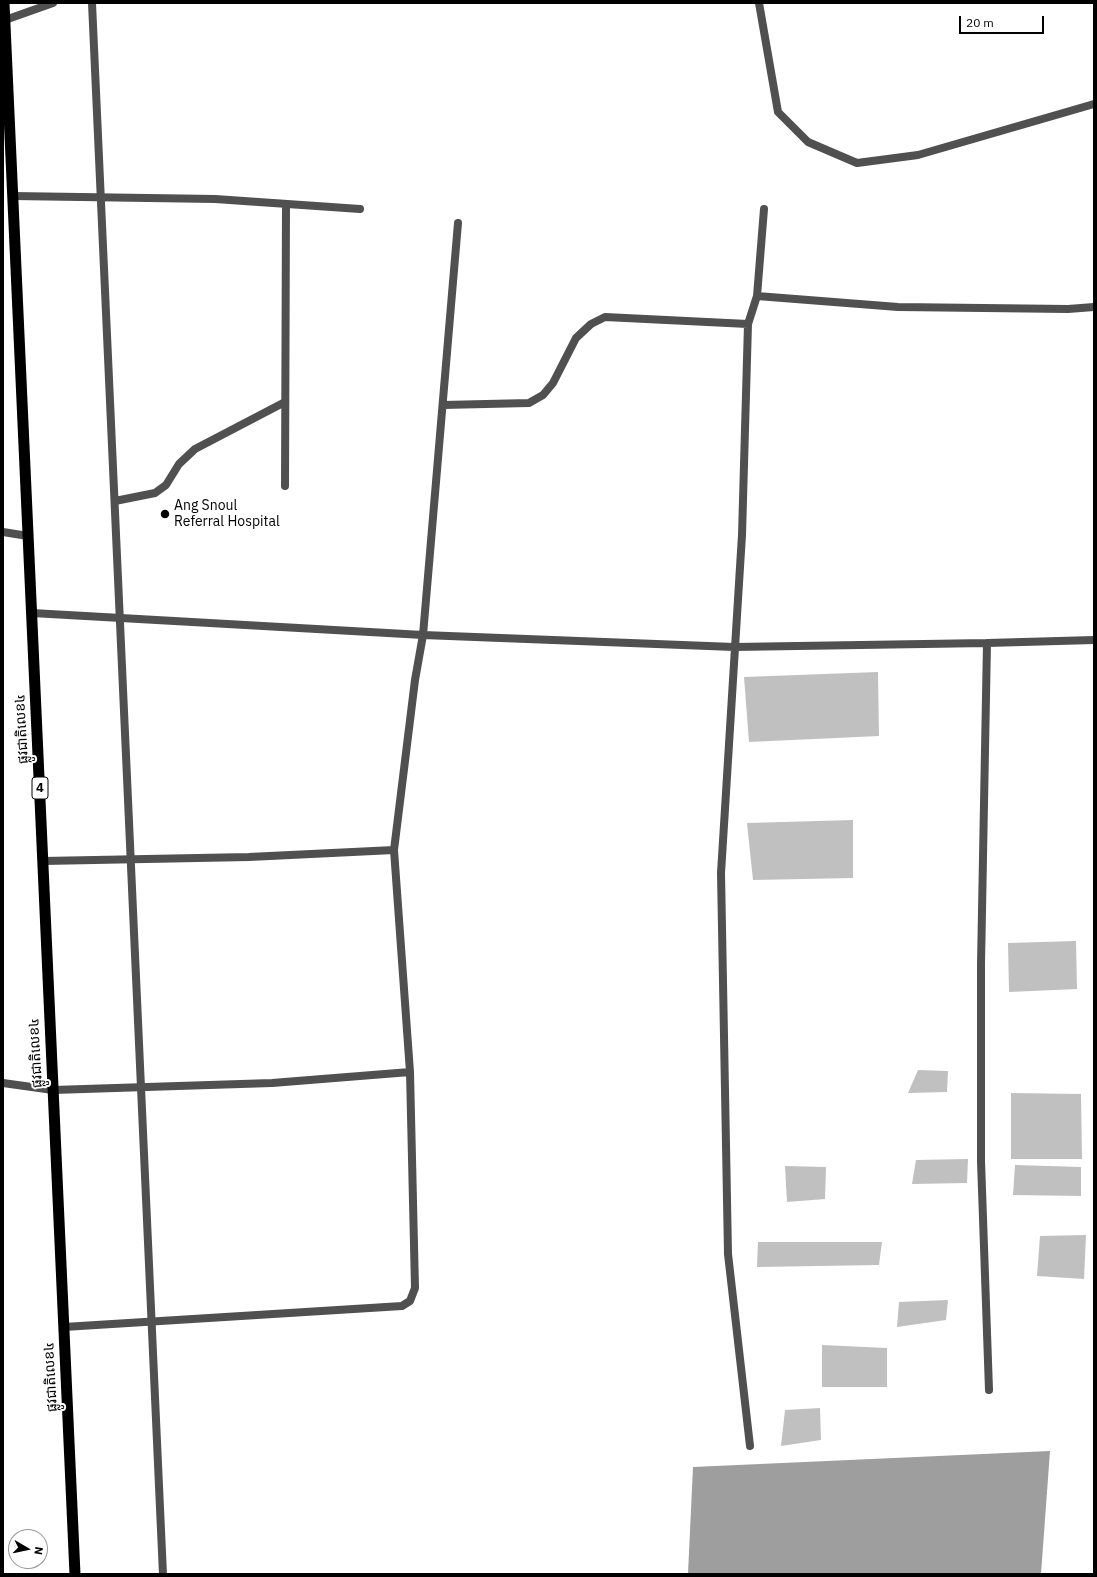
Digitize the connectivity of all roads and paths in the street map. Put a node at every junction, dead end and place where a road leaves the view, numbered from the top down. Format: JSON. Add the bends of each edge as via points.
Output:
{"nodes":[{"id":1,"x":4,"y":3,"type":"edge"},
{"id":2,"x":53,"y":3,"type":"edge"},
{"id":3,"x":92,"y":3,"type":"edge"},
{"id":4,"x":760,"y":3,"type":"edge"},
{"id":5,"x":5,"y":20,"type":"junction"},
{"id":6,"x":1094,"y":104,"type":"edge"},
{"id":7,"x":13,"y":196,"type":"junction"},
{"id":8,"x":101,"y":197,"type":"junction"},
{"id":9,"x":286,"y":204,"type":"junction"},
{"id":10,"x":360,"y":209,"type":"dead end"},
{"id":11,"x":764,"y":209,"type":"dead end"},
{"id":12,"x":458,"y":223,"type":"dead end"},
{"id":13,"x":757,"y":296,"type":"junction"},
{"id":14,"x":1094,"y":307,"type":"edge"},
{"id":15,"x":748,"y":324,"type":"junction"},
{"id":16,"x":285,"y":402,"type":"junction"},
{"id":17,"x":443,"y":405,"type":"junction"},
{"id":18,"x":285,"y":486,"type":"dead end"},
{"id":19,"x":115,"y":501,"type":"junction"},
{"id":20,"x":3,"y":532,"type":"edge"},
{"id":21,"x":28,"y":536,"type":"junction"},
{"id":22,"x":32,"y":613,"type":"junction"},
{"id":23,"x":120,"y":618,"type":"junction"},
{"id":24,"x":423,"y":635,"type":"junction"},
{"id":25,"x":1094,"y":640,"type":"edge"},
{"id":26,"x":987,"y":643,"type":"junction"},
{"id":27,"x":734,"y":647,"type":"junction"},
{"id":28,"x":394,"y":850,"type":"junction"},
{"id":29,"x":131,"y":859,"type":"junction"},
{"id":30,"x":43,"y":861,"type":"junction"},
{"id":31,"x":410,"y":1072,"type":"junction"},
{"id":32,"x":3,"y":1083,"type":"edge"},
{"id":33,"x":141,"y":1088,"type":"junction"},
{"id":34,"x":53,"y":1090,"type":"junction"},
{"id":35,"x":152,"y":1320,"type":"junction"},
{"id":36,"x":64,"y":1327,"type":"junction"},
{"id":37,"x":989,"y":1390,"type":"dead end"},
{"id":38,"x":750,"y":1446,"type":"dead end"},
{"id":39,"x":75,"y":1574,"type":"edge"},
{"id":40,"x":163,"y":1574,"type":"edge"}],
"edges":[{"from":1,"to":5,"type":"highway","name":"ផ្លូវជាតិលេខ៤","number":"4"},
{"from":2,"to":5,"type":"street"},
{"from":3,"to":8,"type":"street"},
{"from":4,"to":6,"type":"street","via":[[778,112],[808,142],[857,163],[918,155]]},
{"from":5,"to":7,"type":"highway","name":"ផ្លូវជាតិលេខ៤","number":"4"},
{"from":7,"to":8,"type":"street"},
{"from":7,"to":21,"type":"highway","name":"ផ្លូវជាតិលេខ៤","number":"4"},
{"from":8,"to":9,"type":"street","via":[[215,199]]},
{"from":8,"to":19,"type":"street"},
{"from":9,"to":10,"type":"street"},
{"from":9,"to":16,"type":"street"},
{"from":11,"to":13,"type":"street"},
{"from":12,"to":17,"type":"street"},
{"from":13,"to":14,"type":"street","via":[[898,307]]},
{"from":13,"to":15,"type":"street"},
{"from":15,"to":17,"type":"street","via":[[605,317],[591,324],[576,338],[553,383],[543,396],[529,404]]},
{"from":15,"to":27,"type":"street","via":[[742,535]]},
{"from":16,"to":18,"type":"street"},
{"from":16,"to":19,"type":"street","via":[[195,449],[179,464],[166,485],[155,493]]},
{"from":17,"to":24,"type":"street"},
{"from":19,"to":23,"type":"street"},
{"from":20,"to":21,"type":"street"},
{"from":21,"to":22,"type":"highway","name":"ផ្លូវជាតិលេខ៤","number":"4"},
{"from":22,"to":23,"type":"street"},
{"from":22,"to":30,"type":"highway","name":"ផ្លូវជាតិលេខ៤","number":"4"},
{"from":23,"to":24,"type":"street"},
{"from":23,"to":29,"type":"street"},
{"from":24,"to":27,"type":"street"},
{"from":24,"to":28,"type":"street"},
{"from":25,"to":26,"type":"street"},
{"from":26,"to":27,"type":"street"},
{"from":26,"to":37,"type":"street","via":[[980,1161]]},
{"from":27,"to":38,"type":"street","via":[[721,873],[728,1246]]},
{"from":28,"to":29,"type":"street","via":[[249,857]]},
{"from":28,"to":31,"type":"street"},
{"from":29,"to":30,"type":"street"},
{"from":29,"to":33,"type":"street"},
{"from":30,"to":34,"type":"highway","name":"ផ្លូវជាតិលេខ៤","number":"4"},
{"from":31,"to":33,"type":"street","via":[[272,1083]]},
{"from":31,"to":35,"type":"street","via":[[415,1288],[410,1301],[402,1306]]},
{"from":32,"to":34,"type":"street"},
{"from":33,"to":34,"type":"street"},
{"from":33,"to":35,"type":"street"},
{"from":34,"to":36,"type":"highway","name":"ផ្លូវជាតិលេខ៤","number":"4"},
{"from":35,"to":36,"type":"street"},
{"from":35,"to":40,"type":"street"},
{"from":36,"to":39,"type":"highway","name":"ផ្លូវជាតិលេខ៤","number":"4"}]}
